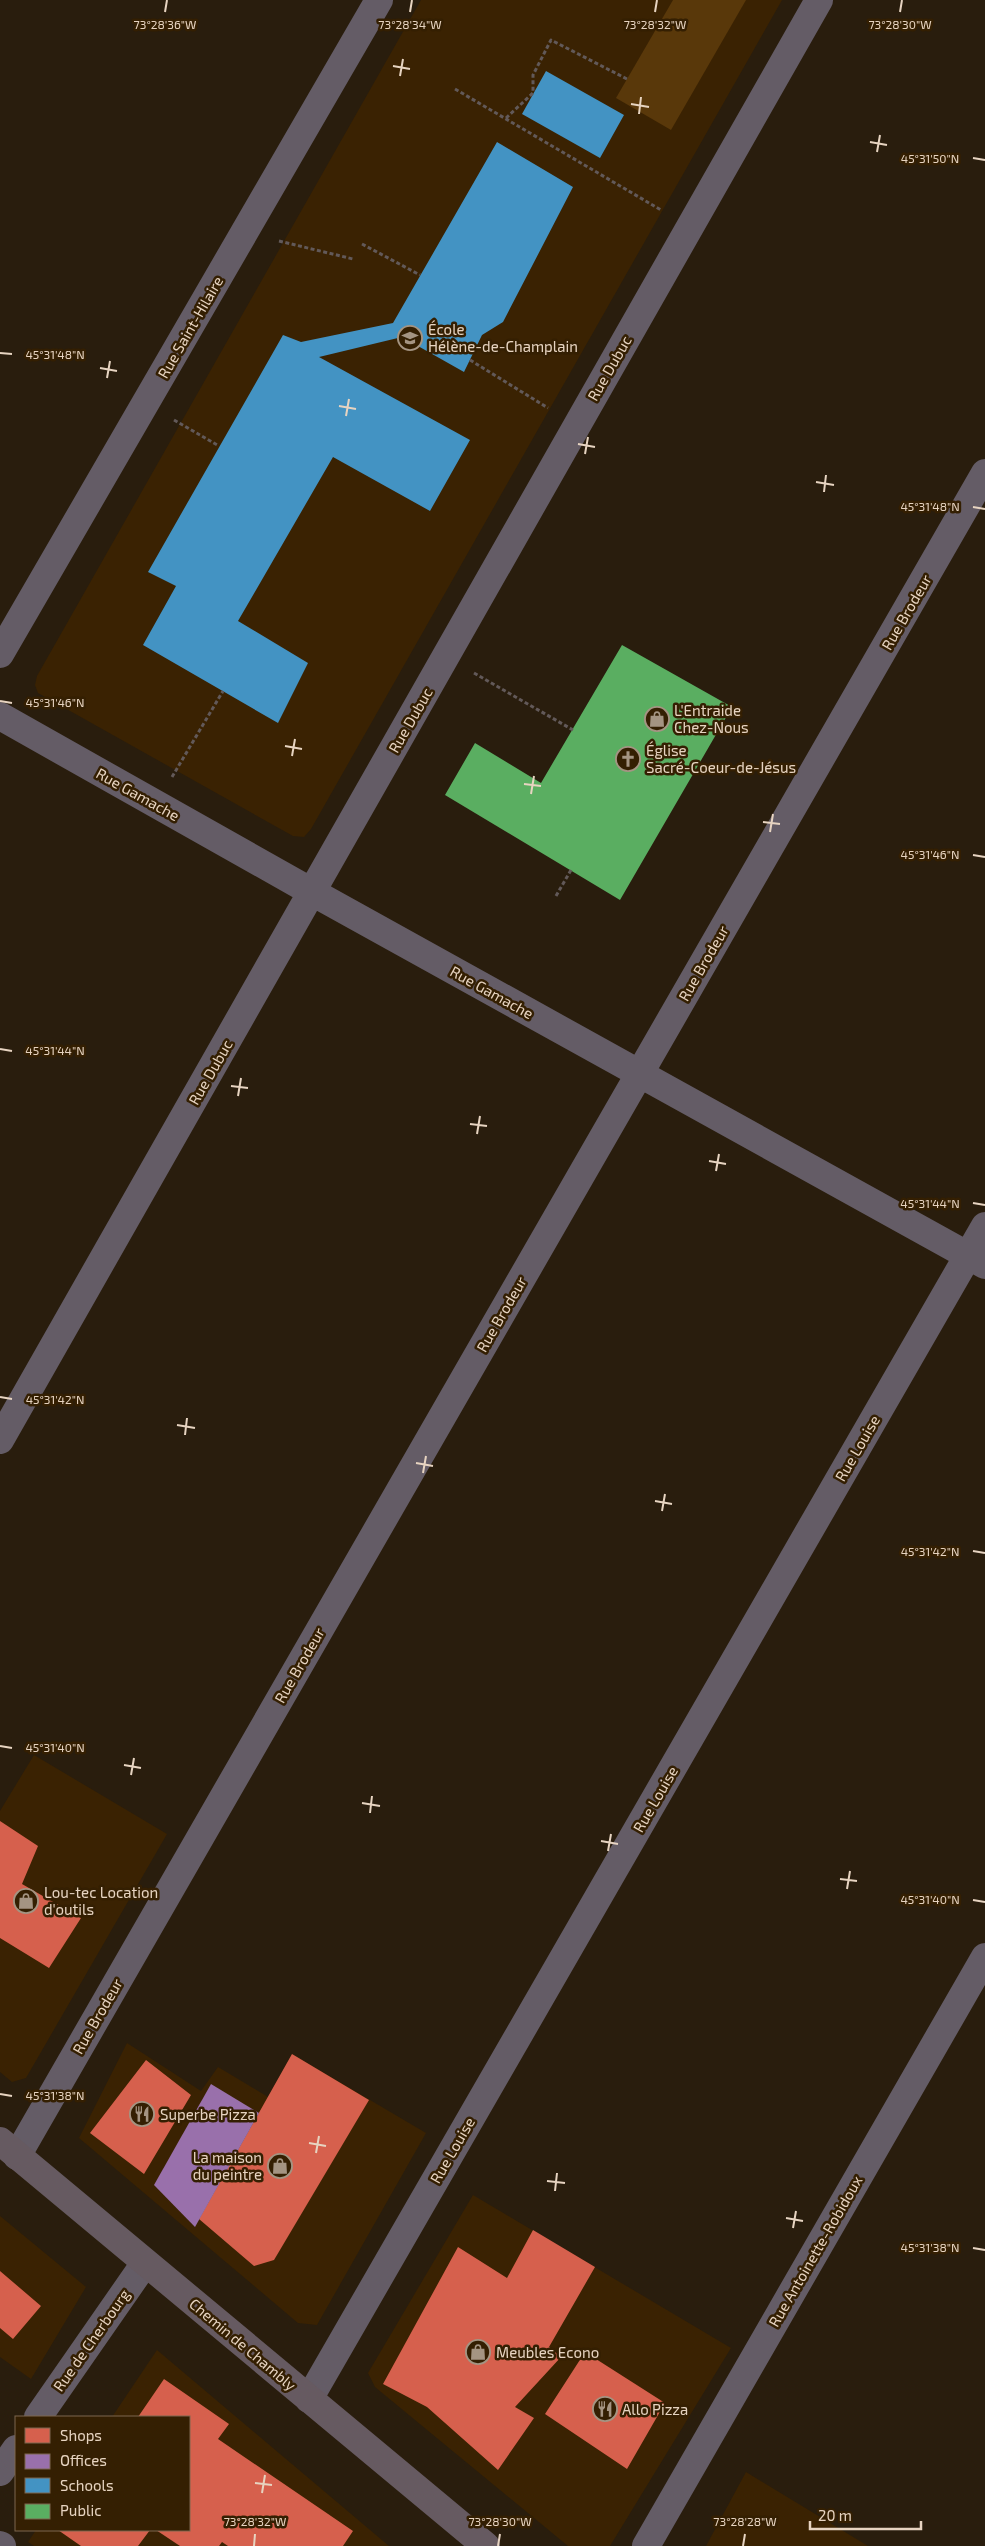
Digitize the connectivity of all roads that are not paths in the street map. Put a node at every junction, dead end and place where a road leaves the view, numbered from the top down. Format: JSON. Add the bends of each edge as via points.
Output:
{"nodes":[{"id":1,"x":379,"y":0,"type":"edge"},
{"id":2,"x":819,"y":0,"type":"edge"},
{"id":3,"x":985,"y":473,"type":"edge"},
{"id":4,"x":0,"y":654,"type":"edge"},
{"id":5,"x":0,"y":716,"type":"edge"},
{"id":6,"x":312,"y":892,"type":"junction"},
{"id":7,"x":639,"y":1074,"type":"junction"},
{"id":8,"x":985,"y":1226,"type":"edge"},
{"id":9,"x":976,"y":1260,"type":"edge"},
{"id":10,"x":0,"y":1440,"type":"edge"},
{"id":11,"x":985,"y":1957,"type":"edge"},
{"id":12,"x":9,"y":2149,"type":"edge"},
{"id":13,"x":145,"y":2263,"type":"junction"},
{"id":14,"x":309,"y":2399,"type":"junction"},
{"id":15,"x":39,"y":2416,"type":"edge"},
{"id":16,"x":15,"y":2450,"type":"edge"},
{"id":17,"x":0,"y":2472,"type":"edge"},
{"id":18,"x":486,"y":2546,"type":"edge"},
{"id":19,"x":646,"y":2546,"type":"edge"}],
"edges":[{"from":1,"to":4,"type":"street","name":"Rue Saint-Hilaire"},
{"from":2,"to":6,"type":"street","name":"Rue Dubuc"},
{"from":3,"to":7,"type":"street","name":"Rue Brodeur"},
{"from":5,"to":6,"type":"street","name":"Rue Gamache"},
{"from":6,"to":7,"type":"street","name":"Rue Gamache"},
{"from":6,"to":10,"type":"street","name":"Rue Dubuc"},
{"from":7,"to":9,"type":"street","name":"Rue Gamache"},
{"from":7,"to":12,"type":"street","name":"Rue Brodeur"},
{"from":8,"to":9,"type":"street","name":"Rue Louise"},
{"from":9,"to":14,"type":"street","name":"Rue Louise"},
{"from":11,"to":19,"type":"street","name":"Rue Antoinette-Robidoux"},
{"from":12,"to":13,"type":"main road","name":"Chemin de Chambly"},
{"from":13,"to":14,"type":"main road","name":"Chemin de Chambly"},
{"from":13,"to":15,"type":"street","name":"Rue de Cherbourg"},
{"from":14,"to":18,"type":"main road","name":"Chemin de Chambly"},
{"from":16,"to":17,"type":"street"}]}
